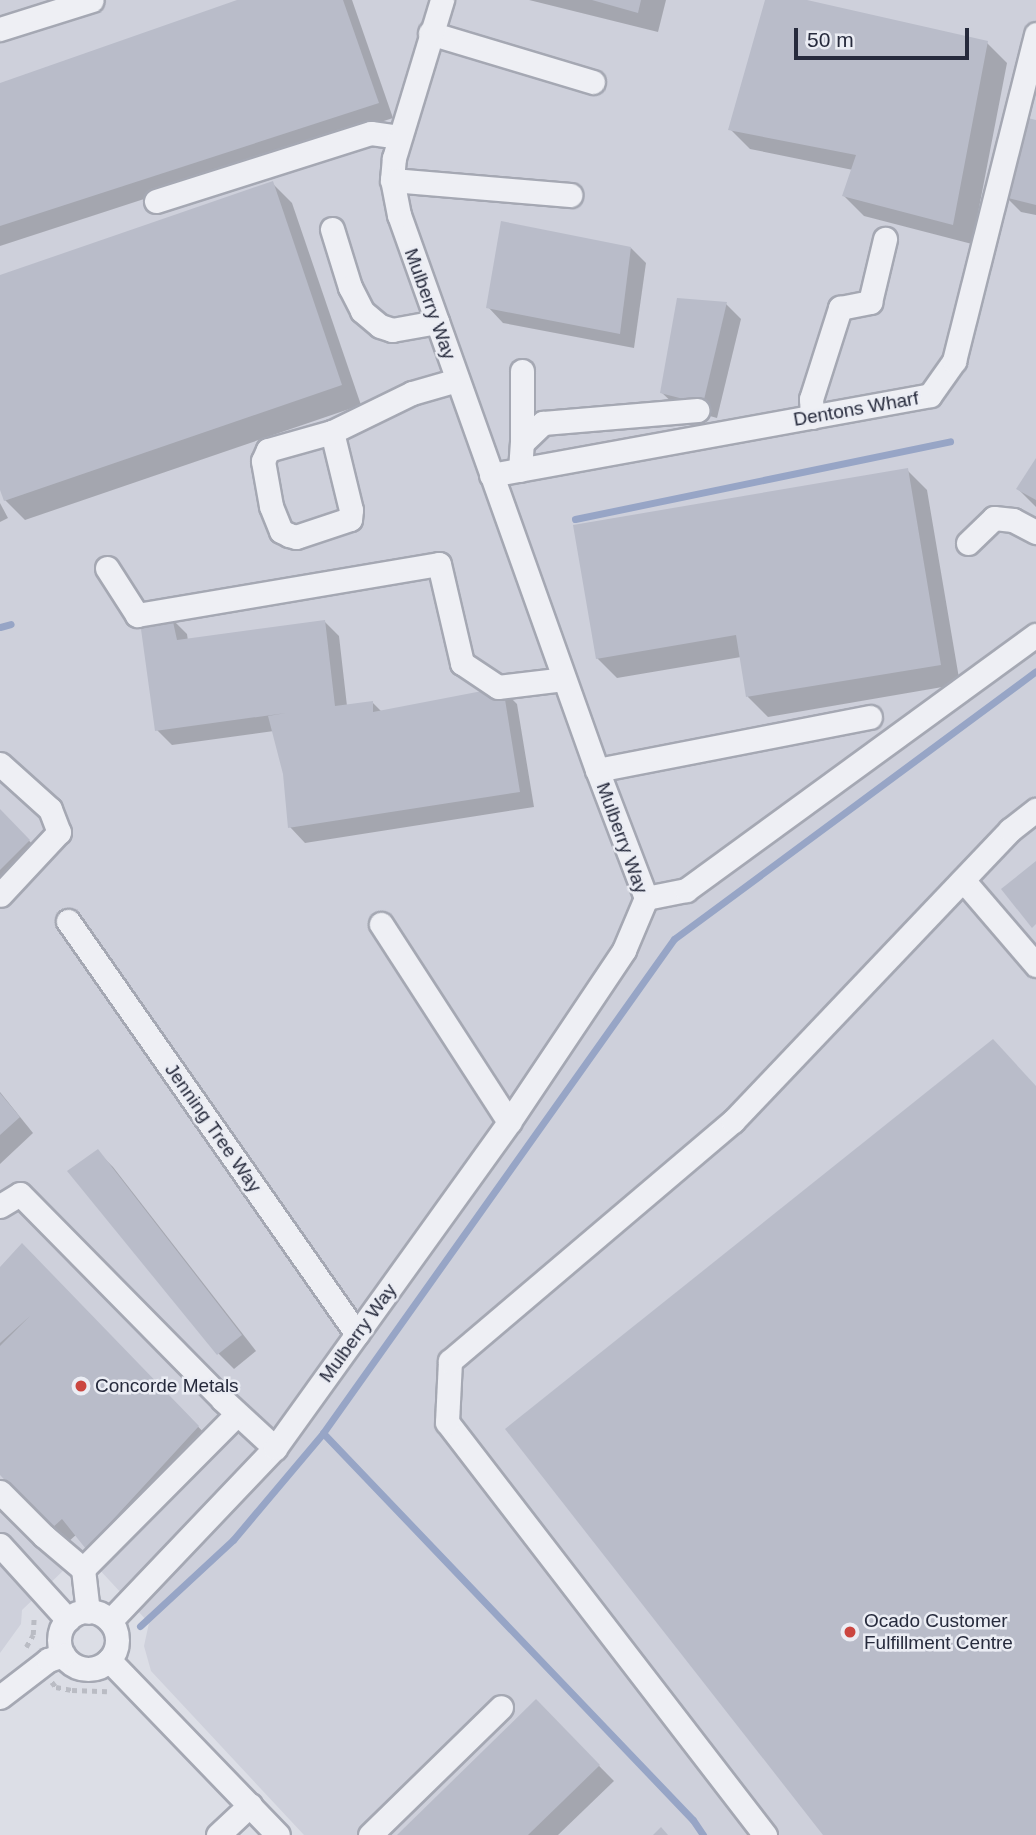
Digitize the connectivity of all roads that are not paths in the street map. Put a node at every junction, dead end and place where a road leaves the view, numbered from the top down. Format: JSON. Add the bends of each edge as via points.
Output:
{"nodes":[{"id":1,"x":92,"y":0,"type":"edge"},
{"id":2,"x":442,"y":0,"type":"edge"},
{"id":3,"x":0,"y":29,"type":"edge"},
{"id":4,"x":430,"y":33,"type":"junction"},
{"id":5,"x":1036,"y":34,"type":"edge"},
{"id":6,"x":593,"y":82,"type":"dead end"},
{"id":7,"x":399,"y":137,"type":"junction"},
{"id":8,"x":392,"y":180,"type":"junction"},
{"id":9,"x":570,"y":195,"type":"dead end"},
{"id":10,"x":156,"y":201,"type":"dead end"},
{"id":11,"x":332,"y":229,"type":"dead end"},
{"id":12,"x":885,"y":239,"type":"dead end"},
{"id":13,"x":437,"y":322,"type":"junction"},
{"id":14,"x":522,"y":371,"type":"dead end"},
{"id":15,"x":457,"y":380,"type":"junction"},
{"id":16,"x":697,"y":410,"type":"dead end"},
{"id":17,"x":812,"y":417,"type":"junction"},
{"id":18,"x":332,"y":432,"type":"junction"},
{"id":19,"x":522,"y":443,"type":"junction"},
{"id":20,"x":520,"y":470,"type":"junction"},
{"id":21,"x":491,"y":475,"type":"junction"},
{"id":22,"x":1036,"y":532,"type":"edge"},
{"id":23,"x":968,"y":543,"type":"dead end"},
{"id":24,"x":107,"y":568,"type":"dead end"},
{"id":25,"x":1036,"y":635,"type":"edge"},
{"id":26,"x":564,"y":679,"type":"junction"},
{"id":27,"x":870,"y":717,"type":"dead end"},
{"id":28,"x":0,"y":764,"type":"edge"},
{"id":29,"x":597,"y":770,"type":"junction"},
{"id":30,"x":1036,"y":810,"type":"edge"},
{"id":31,"x":963,"y":880,"type":"junction"},
{"id":32,"x":0,"y":895,"type":"edge"},
{"id":33,"x":646,"y":898,"type":"junction"},
{"id":34,"x":68,"y":921,"type":"dead end"},
{"id":35,"x":381,"y":924,"type":"dead end"},
{"id":36,"x":1036,"y":965,"type":"edge"},
{"id":37,"x":509,"y":1122,"type":"junction"},
{"id":38,"x":0,"y":1206,"type":"edge"},
{"id":39,"x":357,"y":1334,"type":"junction"},
{"id":40,"x":237,"y":1414,"type":"junction"},
{"id":41,"x":275,"y":1448,"type":"junction"},
{"id":42,"x":0,"y":1492,"type":"edge"},
{"id":43,"x":0,"y":1545,"type":"edge"},
{"id":44,"x":83,"y":1569,"type":"junction"},
{"id":45,"x":78,"y":1616,"type":"junction"},
{"id":46,"x":110,"y":1621,"type":"junction"},
{"id":47,"x":63,"y":1655,"type":"junction"},
{"id":48,"x":109,"y":1660,"type":"junction"},
{"id":49,"x":0,"y":1697,"type":"edge"},
{"id":50,"x":501,"y":1707,"type":"dead end"},
{"id":51,"x":250,"y":1805,"type":"junction"},
{"id":52,"x":218,"y":1835,"type":"edge"},
{"id":53,"x":278,"y":1835,"type":"edge"},
{"id":54,"x":370,"y":1835,"type":"edge"},
{"id":55,"x":765,"y":1835,"type":"edge"}],
"edges":[{"from":1,"to":3,"type":"street"},
{"from":2,"to":4,"type":"street","name":"Mulberry Way"},
{"from":4,"to":6,"type":"street"},
{"from":4,"to":7,"type":"street","name":"Mulberry Way"},
{"from":5,"to":17,"type":"street","name":"Dentons Wharf","via":[[954,361],[930,395]]},
{"from":7,"to":8,"type":"street","name":"Mulberry Way"},
{"from":7,"to":10,"type":"street","via":[[371,133]]},
{"from":8,"to":9,"type":"street"},
{"from":8,"to":13,"type":"street","name":"Mulberry Way","via":[[399,215]]},
{"from":11,"to":13,"type":"street","via":[[350,287],[362,310],[380,326],[392,330]]},
{"from":12,"to":17,"type":"street","via":[[870,302],[840,308],[811,398]]},
{"from":13,"to":15,"type":"street","name":"Mulberry Way"},
{"from":14,"to":19,"type":"street"},
{"from":15,"to":18,"type":"street","via":[[412,393]]},
{"from":15,"to":21,"type":"street","name":"Mulberry Way"},
{"from":16,"to":19,"type":"street","via":[[543,423]]},
{"from":17,"to":20,"type":"street","name":"Dentons Wharf"},
{"from":18,"to":18,"type":"street","via":[[350,519],[296,537],[289,535],[281,531],[271,506],[263,461],[274,446]]},
{"from":19,"to":20,"type":"street"},
{"from":20,"to":21,"type":"street","name":"Dentons Wharf"},
{"from":21,"to":26,"type":"street","name":"Mulberry Way"},
{"from":22,"to":23,"type":"street","via":[[1013,520],[994,518]]},
{"from":24,"to":26,"type":"street","via":[[137,615],[439,564],[461,663],[498,687]]},
{"from":25,"to":33,"type":"street","via":[[686,890]]},
{"from":26,"to":29,"type":"street","name":"Mulberry Way"},
{"from":27,"to":29,"type":"street"},
{"from":28,"to":32,"type":"street","via":[[50,809],[59,832]]},
{"from":29,"to":33,"type":"street","name":"Mulberry Way"},
{"from":30,"to":31,"type":"street","via":[[1010,830]]},
{"from":31,"to":36,"type":"street"},
{"from":31,"to":55,"type":"street","via":[[733,1121],[450,1361],[447,1422]]},
{"from":33,"to":37,"type":"street","name":"Mulberry Way","via":[[624,950]]},
{"from":34,"to":39,"type":"street","name":"Jenning Tree Way"},
{"from":35,"to":37,"type":"street"},
{"from":37,"to":39,"type":"street","name":"Mulberry Way"},
{"from":38,"to":40,"type":"street","via":[[20,1194]]},
{"from":39,"to":41,"type":"street","name":"Mulberry Way"},
{"from":40,"to":41,"type":"street"},
{"from":40,"to":44,"type":"street"},
{"from":41,"to":46,"type":"street","name":"Mulberry Way"},
{"from":42,"to":44,"type":"street"},
{"from":43,"to":45,"type":"street"},
{"from":44,"to":45,"type":"street"},
{"from":45,"to":46,"type":"street","via":[[102,1614]]},
{"from":45,"to":47,"type":"street","via":[[60,1636]]},
{"from":46,"to":48,"type":"street","via":[[117,1637]]},
{"from":47,"to":48,"type":"street","via":[[78,1668],[92,1669]]},
{"from":47,"to":49,"type":"street","via":[[48,1660]]},
{"from":48,"to":51,"type":"street"},
{"from":50,"to":54,"type":"street"},
{"from":51,"to":52,"type":"street"},
{"from":51,"to":53,"type":"street"}]}
